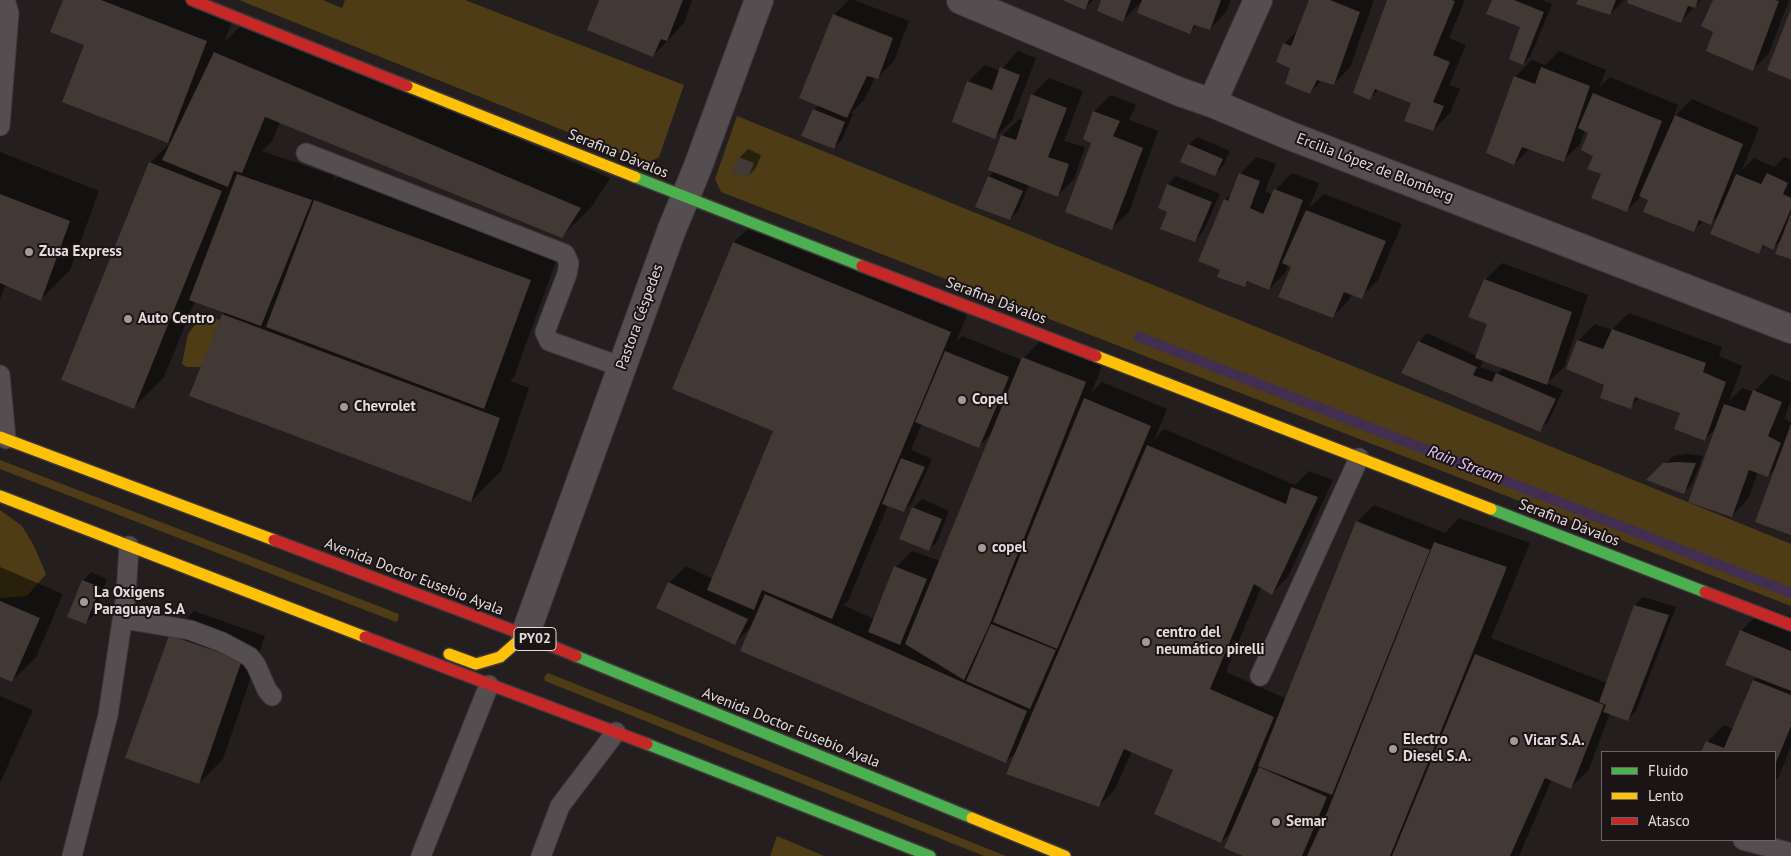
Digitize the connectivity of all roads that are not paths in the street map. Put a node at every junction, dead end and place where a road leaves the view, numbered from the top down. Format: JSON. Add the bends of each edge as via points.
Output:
{"nodes":[{"id":1,"x":5,"y":0,"type":"edge"},
{"id":2,"x":192,"y":0,"type":"edge"},
{"id":3,"x":759,"y":0,"type":"edge"},
{"id":4,"x":962,"y":0,"type":"edge"},
{"id":5,"x":1258,"y":0,"type":"edge"},
{"id":6,"x":1212,"y":103,"type":"junction"},
{"id":7,"x":0,"y":126,"type":"edge"},
{"id":8,"x":306,"y":153,"type":"dead end"},
{"id":9,"x":685,"y":197,"type":"junction"},
{"id":10,"x":1791,"y":329,"type":"edge"},
{"id":11,"x":622,"y":367,"type":"junction"},
{"id":12,"x":0,"y":375,"type":"edge"},
{"id":13,"x":3,"y":438,"type":"edge"},
{"id":14,"x":1359,"y":458,"type":"junction"},
{"id":15,"x":0,"y":496,"type":"edge"},
{"id":16,"x":129,"y":546,"type":"junction"},
{"id":17,"x":122,"y":619,"type":"junction"},
{"id":18,"x":1791,"y":625,"type":"edge"},
{"id":19,"x":386,"y":635,"type":"dead end"},
{"id":20,"x":525,"y":635,"type":"junction"},
{"id":21,"x":370,"y":638,"type":"junction"},
{"id":22,"x":440,"y":650,"type":"dead end"},
{"id":23,"x":1260,"y":676,"type":"dead end"},
{"id":24,"x":489,"y":685,"type":"junction"},
{"id":25,"x":272,"y":696,"type":"dead end"},
{"id":26,"x":616,"y":732,"type":"junction"},
{"id":27,"x":1746,"y":841,"type":"edge"},
{"id":28,"x":1791,"y":853,"type":"edge"},
{"id":29,"x":72,"y":856,"type":"edge"},
{"id":30,"x":421,"y":856,"type":"edge"},
{"id":31,"x":541,"y":856,"type":"edge"},
{"id":32,"x":930,"y":856,"type":"edge"},
{"id":33,"x":1065,"y":856,"type":"edge"}],
"edges":[{"from":1,"to":7,"type":"lane","via":[[10,13]]},
{"from":2,"to":9,"type":"main road","name":"Serafina Dávalos"},
{"from":3,"to":9,"type":"street","name":"Pastora Céspedes"},
{"from":4,"to":6,"type":"street","name":"Ercilia López de Blomberg"},
{"from":5,"to":6,"type":"street"},
{"from":6,"to":10,"type":"street","name":"Ercilia López de Blomberg"},
{"from":8,"to":11,"type":"lane","via":[[564,254],[569,263],[545,332],[549,341]]},
{"from":9,"to":11,"type":"street","name":"Pastora Céspedes"},
{"from":9,"to":14,"type":"main road","name":"Serafina Dávalos"},
{"from":11,"to":20,"type":"street","name":"Pastora Céspedes"},
{"from":12,"to":13,"type":"lane"},
{"from":13,"to":20,"type":"main road","name":"Avenida Doctor Eusebio Ayala","number":"PY02"},
{"from":14,"to":18,"type":"main road","name":"Serafina Dávalos"},
{"from":14,"to":23,"type":"lane"},
{"from":15,"to":16,"type":"main road"},
{"from":16,"to":17,"type":"lane"},
{"from":16,"to":21,"type":"main road"},
{"from":17,"to":25,"type":"lane","via":[[190,630],[222,642],[250,657]]},
{"from":17,"to":29,"type":"lane","via":[[108,715]]},
{"from":19,"to":21,"type":"main road"},
{"from":20,"to":22,"type":"main road","via":[[500,657],[476,664]]},
{"from":20,"to":33,"type":"main road","name":"Avenida Doctor Eusebio Ayala","number":"PY02"},
{"from":21,"to":24,"type":"main road"},
{"from":24,"to":26,"type":"main road"},
{"from":24,"to":30,"type":"lane"},
{"from":26,"to":31,"type":"lane","via":[[560,806]]},
{"from":26,"to":32,"type":"main road"},
{"from":27,"to":28,"type":"lane"}]}
